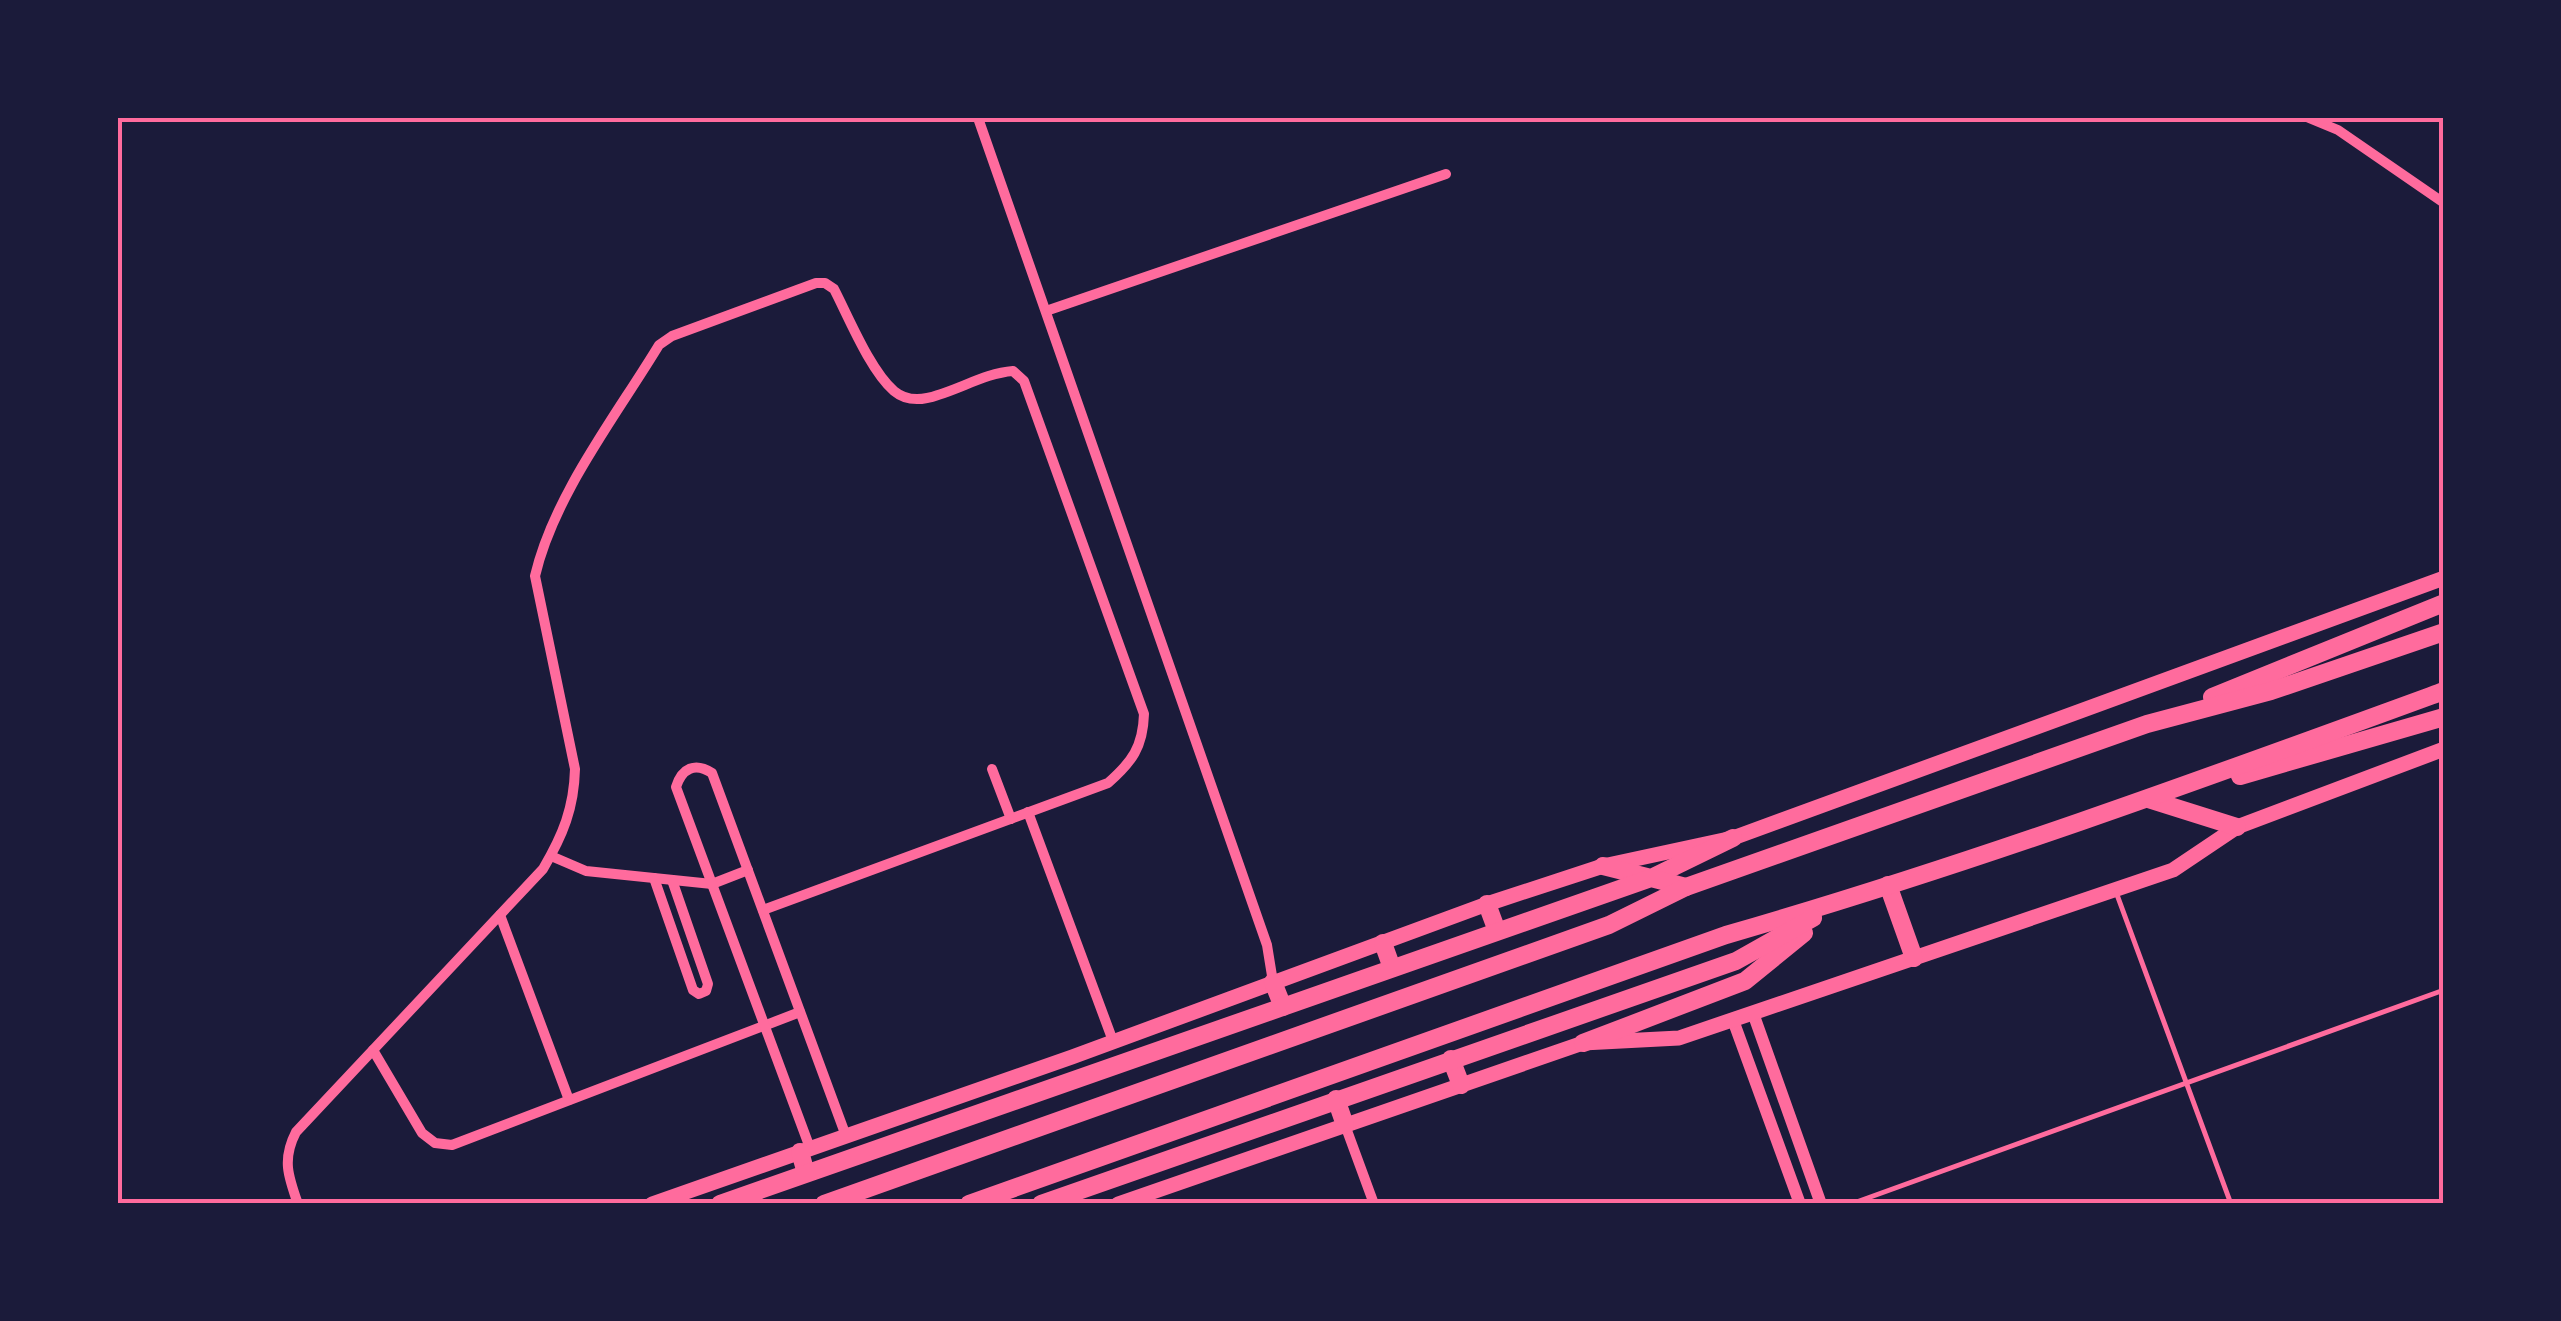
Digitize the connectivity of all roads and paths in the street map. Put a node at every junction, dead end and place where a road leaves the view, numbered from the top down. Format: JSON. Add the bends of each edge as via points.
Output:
{"nodes":[{"id":1,"x":978,"y":118,"type":"edge"},
{"id":2,"x":2309,"y":118,"type":"edge"},
{"id":3,"x":1446,"y":174,"type":"dead end"},
{"id":4,"x":2444,"y":203,"type":"edge"},
{"id":5,"x":1046,"y":312,"type":"junction"},
{"id":6,"x":2444,"y":578,"type":"edge"},
{"id":7,"x":2444,"y":603,"type":"edge"},
{"id":8,"x":2444,"y":632,"type":"edge"},
{"id":9,"x":2444,"y":691,"type":"edge"},
{"id":10,"x":2444,"y":717,"type":"edge"},
{"id":11,"x":2147,"y":724,"type":"junction"},
{"id":12,"x":2444,"y":748,"type":"edge"},
{"id":13,"x":992,"y":768,"type":"dead end"},
{"id":14,"x":2148,"y":799,"type":"junction"},
{"id":15,"x":1028,"y":812,"type":"junction"},
{"id":16,"x":1011,"y":818,"type":"junction"},
{"id":17,"x":2237,"y":827,"type":"junction"},
{"id":18,"x":1732,"y":838,"type":"junction"},
{"id":19,"x":550,"y":856,"type":"junction"},
{"id":20,"x":1603,"y":866,"type":"junction"},
{"id":21,"x":748,"y":870,"type":"junction"},
{"id":22,"x":654,"y":878,"type":"junction"},
{"id":23,"x":1651,"y":878,"type":"junction"},
{"id":24,"x":672,"y":880,"type":"junction"},
{"id":25,"x":712,"y":884,"type":"junction"},
{"id":26,"x":1888,"y":885,"type":"junction"},
{"id":27,"x":1686,"y":887,"type":"junction"},
{"id":28,"x":2115,"y":890,"type":"junction"},
{"id":29,"x":1843,"y":901,"type":"junction"},
{"id":30,"x":1488,"y":904,"type":"junction"},
{"id":31,"x":763,"y":910,"type":"junction"},
{"id":32,"x":500,"y":914,"type":"junction"},
{"id":33,"x":1498,"y":932,"type":"junction"},
{"id":34,"x":1383,"y":943,"type":"junction"},
{"id":35,"x":1914,"y":958,"type":"junction"},
{"id":36,"x":1392,"y":968,"type":"junction"},
{"id":37,"x":1274,"y":982,"type":"junction"},
{"id":38,"x":2444,"y":990,"type":"edge"},
{"id":39,"x":1283,"y":1007,"type":"junction"},
{"id":40,"x":800,"y":1012,"type":"junction"},
{"id":41,"x":1753,"y":1013,"type":"junction"},
{"id":42,"x":1734,"y":1020,"type":"junction"},
{"id":43,"x":765,"y":1026,"type":"junction"},
{"id":44,"x":1114,"y":1042,"type":"junction"},
{"id":45,"x":1583,"y":1043,"type":"junction"},
{"id":46,"x":373,"y":1050,"type":"junction"},
{"id":47,"x":1451,"y":1059,"type":"junction"},
{"id":48,"x":2186,"y":1084,"type":"junction"},
{"id":49,"x":1461,"y":1085,"type":"junction"},
{"id":50,"x":570,"y":1100,"type":"junction"},
{"id":51,"x":1336,"y":1100,"type":"junction"},
{"id":52,"x":1345,"y":1125,"type":"junction"},
{"id":53,"x":846,"y":1136,"type":"junction"},
{"id":54,"x":805,"y":1150,"type":"junction"},
{"id":55,"x":806,"y":1173,"type":"junction"},
{"id":56,"x":1087,"y":1195,"type":"edge"},
{"id":57,"x":1045,"y":1203,"type":"edge"},
{"id":58,"x":298,"y":1204,"type":"edge"},
{"id":59,"x":652,"y":1204,"type":"edge"},
{"id":60,"x":720,"y":1204,"type":"edge"},
{"id":61,"x":824,"y":1204,"type":"edge"},
{"id":62,"x":968,"y":1204,"type":"edge"},
{"id":63,"x":1118,"y":1204,"type":"edge"},
{"id":64,"x":1374,"y":1204,"type":"edge"},
{"id":65,"x":1800,"y":1204,"type":"edge"},
{"id":66,"x":1822,"y":1204,"type":"edge"},
{"id":67,"x":1850,"y":1204,"type":"edge"},
{"id":68,"x":2231,"y":1204,"type":"edge"}],
"edges":[{"from":1,"to":5,"type":"street"},
{"from":2,"to":4,"type":"street","via":[[2338,130]]},
{"from":3,"to":5,"type":"street"},
{"from":5,"to":37,"type":"street"},
{"from":6,"to":18,"type":"main road"},
{"from":7,"to":11,"type":"highway"},
{"from":8,"to":11,"type":"highway"},
{"from":9,"to":14,"type":"highway"},
{"from":10,"to":14,"type":"highway"},
{"from":11,"to":27,"type":"highway"},
{"from":12,"to":17,"type":"main road"},
{"from":13,"to":16,"type":"street"},
{"from":14,"to":17,"type":"highway"},
{"from":14,"to":26,"type":"highway"},
{"from":15,"to":16,"type":"street"},
{"from":15,"to":19,"type":"street","via":[[1108,782],[1133,761],[1144,714],[1024,380],[1013,371],[999,372],[937,396],[907,398],[878,370],[834,289],[816,283],[660,345],[566,496],[535,576],[575,769],[566,829]]},
{"from":15,"to":44,"type":"street"},
{"from":16,"to":31,"type":"street"},
{"from":17,"to":28,"type":"main road","via":[[2173,870]]},
{"from":18,"to":20,"type":"main road"},
{"from":18,"to":23,"type":"highway"},
{"from":19,"to":22,"type":"street","via":[[586,872]]},
{"from":19,"to":32,"type":"street"},
{"from":20,"to":23,"type":"highway"},
{"from":20,"to":30,"type":"main road"},
{"from":21,"to":25,"type":"street"},
{"from":21,"to":25,"type":"street","via":[[712,774],[690,767],[676,787]]},
{"from":21,"to":31,"type":"street"},
{"from":22,"to":24,"type":"street"},
{"from":22,"to":24,"type":"street","via":[[699,994],[708,984]]},
{"from":23,"to":27,"type":"highway"},
{"from":23,"to":33,"type":"highway"},
{"from":24,"to":25,"type":"street"},
{"from":25,"to":43,"type":"street"},
{"from":26,"to":29,"type":"highway"},
{"from":26,"to":35,"type":"highway"},
{"from":27,"to":61,"type":"highway","via":[[1609,925]]},
{"from":28,"to":35,"type":"main road"},
{"from":28,"to":48,"type":"lane"},
{"from":29,"to":45,"type":"highway","via":[[1745,981]]},
{"from":29,"to":47,"type":"highway","via":[[1736,961]]},
{"from":29,"to":62,"type":"highway","via":[[1726,934]]},
{"from":30,"to":33,"type":"highway"},
{"from":30,"to":34,"type":"main road"},
{"from":31,"to":40,"type":"street"},
{"from":32,"to":46,"type":"street"},
{"from":32,"to":50,"type":"street"},
{"from":33,"to":36,"type":"highway"},
{"from":34,"to":36,"type":"highway"},
{"from":34,"to":37,"type":"main road"},
{"from":35,"to":41,"type":"main road"},
{"from":36,"to":39,"type":"highway"},
{"from":37,"to":39,"type":"highway"},
{"from":37,"to":44,"type":"main road"},
{"from":38,"to":48,"type":"lane"},
{"from":39,"to":55,"type":"highway"},
{"from":40,"to":43,"type":"street"},
{"from":40,"to":53,"type":"street"},
{"from":41,"to":42,"type":"main road"},
{"from":41,"to":66,"type":"street"},
{"from":42,"to":45,"type":"main road","via":[[1679,1038]]},
{"from":42,"to":65,"type":"street"},
{"from":43,"to":50,"type":"street"},
{"from":43,"to":54,"type":"street"},
{"from":44,"to":53,"type":"main road"},
{"from":45,"to":49,"type":"main road"},
{"from":46,"to":50,"type":"street","via":[[422,1132],[436,1142],[452,1144]]},
{"from":46,"to":58,"type":"street","via":[[287,1148]]},
{"from":47,"to":49,"type":"highway"},
{"from":47,"to":51,"type":"highway"},
{"from":48,"to":67,"type":"lane"},
{"from":48,"to":68,"type":"lane"},
{"from":49,"to":52,"type":"main road"},
{"from":51,"to":52,"type":"highway"},
{"from":51,"to":56,"type":"highway"},
{"from":52,"to":63,"type":"main road"},
{"from":52,"to":64,"type":"street"},
{"from":53,"to":54,"type":"main road"},
{"from":54,"to":55,"type":"highway"},
{"from":54,"to":59,"type":"main road"},
{"from":55,"to":60,"type":"highway"},
{"from":56,"to":57,"type":"highway"}]}
